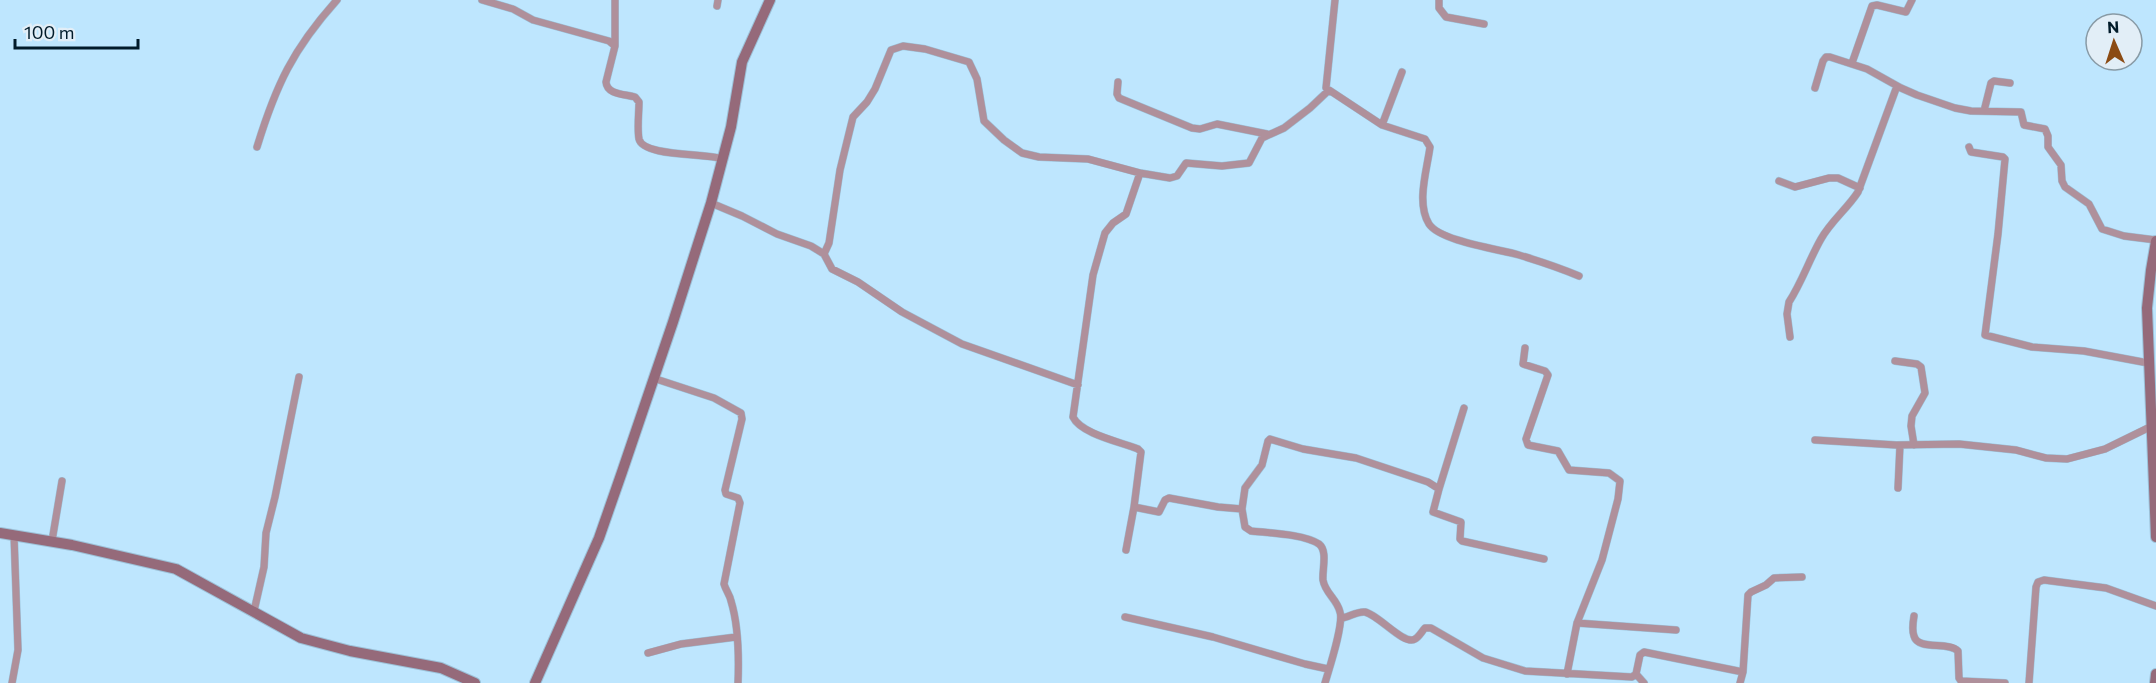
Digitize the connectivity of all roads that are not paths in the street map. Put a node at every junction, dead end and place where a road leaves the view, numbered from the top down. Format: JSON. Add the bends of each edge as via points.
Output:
{"nodes":[{"id":1,"x":337,"y":0,"type":"edge"},
{"id":2,"x":482,"y":0,"type":"edge"},
{"id":3,"x":615,"y":0,"type":"edge"},
{"id":4,"x":770,"y":0,"type":"edge"},
{"id":5,"x":1335,"y":0,"type":"edge"},
{"id":6,"x":1439,"y":0,"type":"edge"},
{"id":7,"x":1912,"y":0,"type":"edge"},
{"id":8,"x":1484,"y":24,"type":"dead end"},
{"id":9,"x":615,"y":46,"type":"junction"},
{"id":10,"x":1852,"y":63,"type":"junction"},
{"id":11,"x":1402,"y":72,"type":"dead end"},
{"id":12,"x":1118,"y":82,"type":"dead end"},
{"id":13,"x":2010,"y":83,"type":"dead end"},
{"id":14,"x":1897,"y":86,"type":"junction"},
{"id":15,"x":1815,"y":88,"type":"dead end"},
{"id":16,"x":1328,"y":91,"type":"junction"},
{"id":17,"x":1984,"y":111,"type":"junction"},
{"id":18,"x":1382,"y":124,"type":"junction"},
{"id":19,"x":1267,"y":134,"type":"junction"},
{"id":20,"x":257,"y":147,"type":"dead end"},
{"id":21,"x":1969,"y":147,"type":"dead end"},
{"id":22,"x":723,"y":159,"type":"junction"},
{"id":23,"x":1140,"y":173,"type":"junction"},
{"id":24,"x":1779,"y":181,"type":"dead end"},
{"id":25,"x":1860,"y":188,"type":"junction"},
{"id":26,"x":711,"y":203,"type":"junction"},
{"id":27,"x":2156,"y":241,"type":"edge"},
{"id":28,"x":824,"y":254,"type":"junction"},
{"id":29,"x":2153,"y":271,"type":"edge"},
{"id":30,"x":1579,"y":276,"type":"dead end"},
{"id":31,"x":1790,"y":337,"type":"dead end"},
{"id":32,"x":1525,"y":348,"type":"dead end"},
{"id":33,"x":1895,"y":361,"type":"dead end"},
{"id":34,"x":2148,"y":363,"type":"junction"},
{"id":35,"x":299,"y":377,"type":"dead end"},
{"id":36,"x":653,"y":378,"type":"junction"},
{"id":37,"x":1078,"y":385,"type":"junction"},
{"id":38,"x":1464,"y":408,"type":"dead end"},
{"id":39,"x":2152,"y":426,"type":"junction"},
{"id":40,"x":1815,"y":440,"type":"dead end"},
{"id":41,"x":1900,"y":445,"type":"junction"},
{"id":42,"x":1914,"y":445,"type":"junction"},
{"id":43,"x":62,"y":481,"type":"dead end"},
{"id":44,"x":1898,"y":488,"type":"dead end"},
{"id":45,"x":1439,"y":489,"type":"junction"},
{"id":46,"x":1134,"y":507,"type":"junction"},
{"id":47,"x":1242,"y":509,"type":"junction"},
{"id":48,"x":0,"y":532,"type":"edge"},
{"id":49,"x":14,"y":535,"type":"junction"},
{"id":50,"x":2156,"y":537,"type":"edge"},
{"id":51,"x":52,"y":541,"type":"junction"},
{"id":52,"x":1126,"y":550,"type":"dead end"},
{"id":53,"x":1544,"y":560,"type":"dead end"},
{"id":54,"x":1802,"y":577,"type":"dead end"},
{"id":55,"x":2156,"y":606,"type":"edge"},
{"id":56,"x":254,"y":611,"type":"junction"},
{"id":57,"x":1914,"y":616,"type":"dead end"},
{"id":58,"x":1125,"y":617,"type":"dead end"},
{"id":59,"x":1342,"y":618,"type":"junction"},
{"id":60,"x":1577,"y":623,"type":"junction"},
{"id":61,"x":1676,"y":630,"type":"dead end"},
{"id":62,"x":736,"y":637,"type":"junction"},
{"id":63,"x":648,"y":653,"type":"dead end"},
{"id":64,"x":1329,"y":669,"type":"junction"},
{"id":65,"x":1743,"y":672,"type":"junction"},
{"id":66,"x":1567,"y":674,"type":"junction"},
{"id":67,"x":2156,"y":674,"type":"edge"},
{"id":68,"x":1636,"y":675,"type":"junction"},
{"id":69,"x":12,"y":683,"type":"edge"},
{"id":70,"x":475,"y":683,"type":"edge"},
{"id":71,"x":535,"y":683,"type":"edge"},
{"id":72,"x":738,"y":683,"type":"edge"},
{"id":73,"x":1324,"y":683,"type":"edge"},
{"id":74,"x":1644,"y":683,"type":"edge"},
{"id":75,"x":1740,"y":683,"type":"edge"},
{"id":76,"x":2005,"y":683,"type":"edge"},
{"id":77,"x":2029,"y":683,"type":"edge"},
{"id":78,"x":2155,"y":683,"type":"edge"}],
"edges":[{"from":1,"to":20,"type":"street","via":[[288,64]]},
{"from":2,"to":9,"type":"street","via":[[533,20],[605,39]]},
{"from":3,"to":9,"type":"street"},
{"from":4,"to":22,"type":"street","via":[[742,62]]},
{"from":5,"to":16,"type":"street"},
{"from":6,"to":8,"type":"street","via":[[1439,8],[1446,17]]},
{"from":7,"to":10,"type":"street","via":[[1906,12],[1872,6]]},
{"from":9,"to":22,"type":"street","via":[[607,88],[639,102],[642,146]]},
{"from":10,"to":14,"type":"street"},
{"from":10,"to":15,"type":"street","via":[[1826,57]]},
{"from":11,"to":18,"type":"street"},
{"from":12,"to":19,"type":"street","via":[[1119,98],[1192,128],[1217,124]]},
{"from":13,"to":17,"type":"street","via":[[1991,82]]},
{"from":14,"to":17,"type":"street","via":[[1955,108]]},
{"from":14,"to":25,"type":"street"},
{"from":16,"to":18,"type":"street"},
{"from":16,"to":19,"type":"street","via":[[1284,128]]},
{"from":17,"to":27,"type":"street","via":[[2021,112],[2024,125],[2045,129],[2048,147],[2061,165],[2062,182],[2089,204],[2102,229]]},
{"from":18,"to":30,"type":"street","via":[[1428,142],[1423,201],[1429,224],[1437,232]]},
{"from":19,"to":23,"type":"street","via":[[1249,163],[1186,163],[1177,176],[1170,178]]},
{"from":21,"to":34,"type":"street","via":[[1971,152],[2005,159],[1985,335],[2032,347],[2084,351]]},
{"from":22,"to":26,"type":"street"},
{"from":23,"to":28,"type":"street","via":[[1088,159],[1022,153],[984,121],[977,79],[969,62],[899,46],[891,50],[875,89],[854,117],[840,170],[830,243]]},
{"from":23,"to":37,"type":"street","via":[[1126,214],[1105,233],[1093,275]]},
{"from":24,"to":25,"type":"street","via":[[1795,187],[1838,178]]},
{"from":25,"to":31,"type":"street","via":[[1821,239],[1789,302]]},
{"from":26,"to":28,"type":"street"},
{"from":26,"to":36,"type":"street"},
{"from":27,"to":29,"type":"street"},
{"from":28,"to":37,"type":"street","via":[[832,269],[941,333]]},
{"from":29,"to":34,"type":"street","via":[[2147,308]]},
{"from":32,"to":60,"type":"street","via":[[1523,364],[1548,375],[1526,439],[1528,445],[1558,451],[1569,470],[1609,473],[1620,481],[1602,560]]},
{"from":33,"to":42,"type":"street","via":[[1922,367],[1925,393],[1912,416]]},
{"from":34,"to":39,"type":"street"},
{"from":35,"to":56,"type":"street"},
{"from":36,"to":62,"type":"street","via":[[714,398],[741,412],[725,490],[741,502],[724,584],[731,598]]},
{"from":36,"to":71,"type":"street","via":[[599,538]]},
{"from":37,"to":46,"type":"street","via":[[1076,422],[1141,452]]},
{"from":38,"to":45,"type":"street"},
{"from":39,"to":42,"type":"street","via":[[2105,448],[2067,459],[1959,444]]},
{"from":39,"to":50,"type":"street"},
{"from":40,"to":41,"type":"street"},
{"from":41,"to":42,"type":"street"},
{"from":41,"to":44,"type":"street"},
{"from":43,"to":51,"type":"street"},
{"from":45,"to":47,"type":"street","via":[[1356,458],[1304,450],[1270,439],[1262,465],[1245,488]]},
{"from":45,"to":53,"type":"street","via":[[1433,512],[1461,522],[1462,541]]},
{"from":46,"to":47,"type":"street","via":[[1159,512],[1169,498]]},
{"from":46,"to":52,"type":"street"},
{"from":47,"to":59,"type":"street","via":[[1248,529],[1319,544],[1324,553],[1323,583]]},
{"from":48,"to":49,"type":"street"},
{"from":49,"to":51,"type":"street"},
{"from":49,"to":69,"type":"street","via":[[18,650]]},
{"from":51,"to":56,"type":"street","via":[[176,569]]},
{"from":54,"to":65,"type":"street","via":[[1774,578],[1748,595]]},
{"from":55,"to":77,"type":"street","via":[[2106,588],[2038,582]]},
{"from":56,"to":70,"type":"street","via":[[301,639],[441,668]]},
{"from":57,"to":76,"type":"street","via":[[1913,634],[1918,642],[1956,648],[1961,681]]},
{"from":58,"to":64,"type":"street"},
{"from":59,"to":64,"type":"street"},
{"from":59,"to":66,"type":"street","via":[[1367,613],[1410,640],[1431,628],[1465,649],[1506,666]]},
{"from":60,"to":61,"type":"street"},
{"from":60,"to":66,"type":"street"},
{"from":62,"to":63,"type":"street"},
{"from":62,"to":72,"type":"street"},
{"from":64,"to":73,"type":"street"},
{"from":65,"to":68,"type":"street","via":[[1644,652]]},
{"from":65,"to":75,"type":"street"},
{"from":66,"to":68,"type":"street"},
{"from":67,"to":78,"type":"street"},
{"from":68,"to":74,"type":"street"}]}
